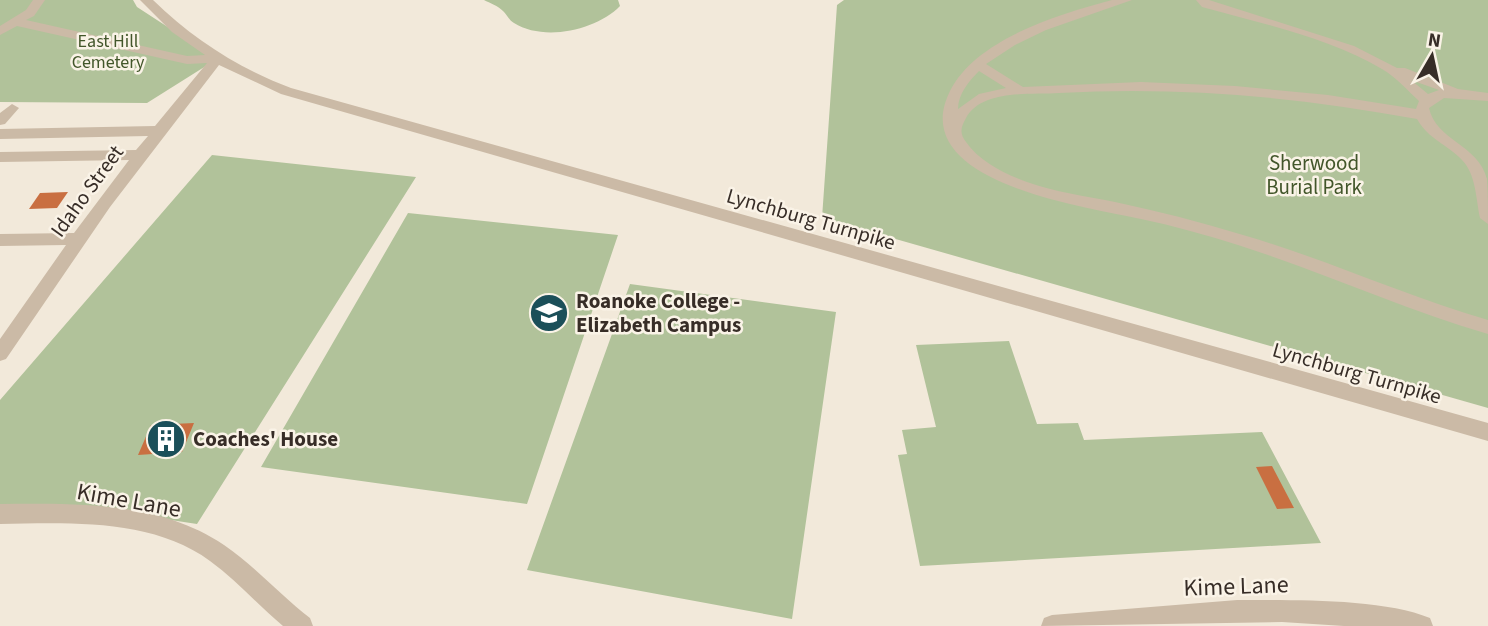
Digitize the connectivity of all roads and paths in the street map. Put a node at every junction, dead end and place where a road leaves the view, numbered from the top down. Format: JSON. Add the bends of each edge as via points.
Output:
{"nodes":[{"id":1,"x":39,"y":0,"type":"edge"},
{"id":2,"x":146,"y":0,"type":"edge"},
{"id":3,"x":1126,"y":0,"type":"edge"},
{"id":4,"x":1190,"y":0,"type":"edge"},
{"id":5,"x":1204,"y":2,"type":"edge"},
{"id":6,"x":17,"y":22,"type":"junction"},
{"id":7,"x":0,"y":31,"type":"edge"},
{"id":8,"x":217,"y":59,"type":"junction"},
{"id":9,"x":978,"y":65,"type":"junction"},
{"id":10,"x":1388,"y":67,"type":"junction"},
{"id":11,"x":1021,"y":92,"type":"junction"},
{"id":12,"x":1456,"y":93,"type":"junction"},
{"id":13,"x":1488,"y":97,"type":"edge"},
{"id":14,"x":12,"y":107,"type":"dead end"},
{"id":15,"x":1424,"y":107,"type":"junction"},
{"id":16,"x":0,"y":121,"type":"edge"},
{"id":17,"x":158,"y":131,"type":"junction"},
{"id":18,"x":953,"y":133,"type":"junction"},
{"id":19,"x":0,"y":134,"type":"edge"},
{"id":20,"x":139,"y":155,"type":"junction"},
{"id":21,"x":0,"y":157,"type":"edge"},
{"id":22,"x":1488,"y":218,"type":"edge"},
{"id":23,"x":78,"y":239,"type":"junction"},
{"id":24,"x":0,"y":240,"type":"edge"},
{"id":25,"x":1488,"y":327,"type":"edge"},
{"id":26,"x":0,"y":354,"type":"edge"},
{"id":27,"x":1488,"y":432,"type":"edge"},
{"id":28,"x":0,"y":514,"type":"edge"},
{"id":29,"x":302,"y":626,"type":"edge"},
{"id":30,"x":1052,"y":626,"type":"edge"},
{"id":31,"x":1422,"y":626,"type":"edge"}],
"edges":[{"from":1,"to":6,"type":"street"},
{"from":2,"to":8,"type":"street","name":"Lynchburg Turnpike"},
{"from":3,"to":9,"type":"street","via":[[1052,23]]},
{"from":4,"to":5,"type":"street"},
{"from":5,"to":10,"type":"street","via":[[1290,28]]},
{"from":6,"to":7,"type":"street"},
{"from":6,"to":8,"type":"street","via":[[187,60]]},
{"from":8,"to":17,"type":"street","name":"Idaho Street"},
{"from":8,"to":27,"type":"street","name":"Lynchburg Turnpike","via":[[286,91]]},
{"from":9,"to":11,"type":"street"},
{"from":9,"to":18,"type":"street","via":[[962,79],[949,101],[947,114]]},
{"from":10,"to":12,"type":"street"},
{"from":10,"to":15,"type":"street"},
{"from":11,"to":15,"type":"street","via":[[1130,86],[1272,91]]},
{"from":11,"to":18,"type":"street","via":[[979,99],[961,112]]},
{"from":12,"to":13,"type":"street"},
{"from":12,"to":15,"type":"street","via":[[1440,94]]},
{"from":14,"to":16,"type":"street"},
{"from":15,"to":22,"type":"street","via":[[1435,134],[1474,165]]},
{"from":17,"to":19,"type":"street"},
{"from":17,"to":20,"type":"street","name":"Idaho Street"},
{"from":18,"to":25,"type":"street","via":[[960,146],[984,167],[1024,186],[1245,241]]},
{"from":20,"to":21,"type":"street"},
{"from":20,"to":23,"type":"street","name":"Idaho Street"},
{"from":23,"to":24,"type":"street"},
{"from":23,"to":26,"type":"street","name":"Idaho Street"},
{"from":28,"to":29,"type":"street","name":"Kime Lane","via":[[68,515],[160,527],[192,538],[217,553]]},
{"from":30,"to":31,"type":"street","name":"Kime Lane","via":[[1278,609],[1331,611]]}]}
